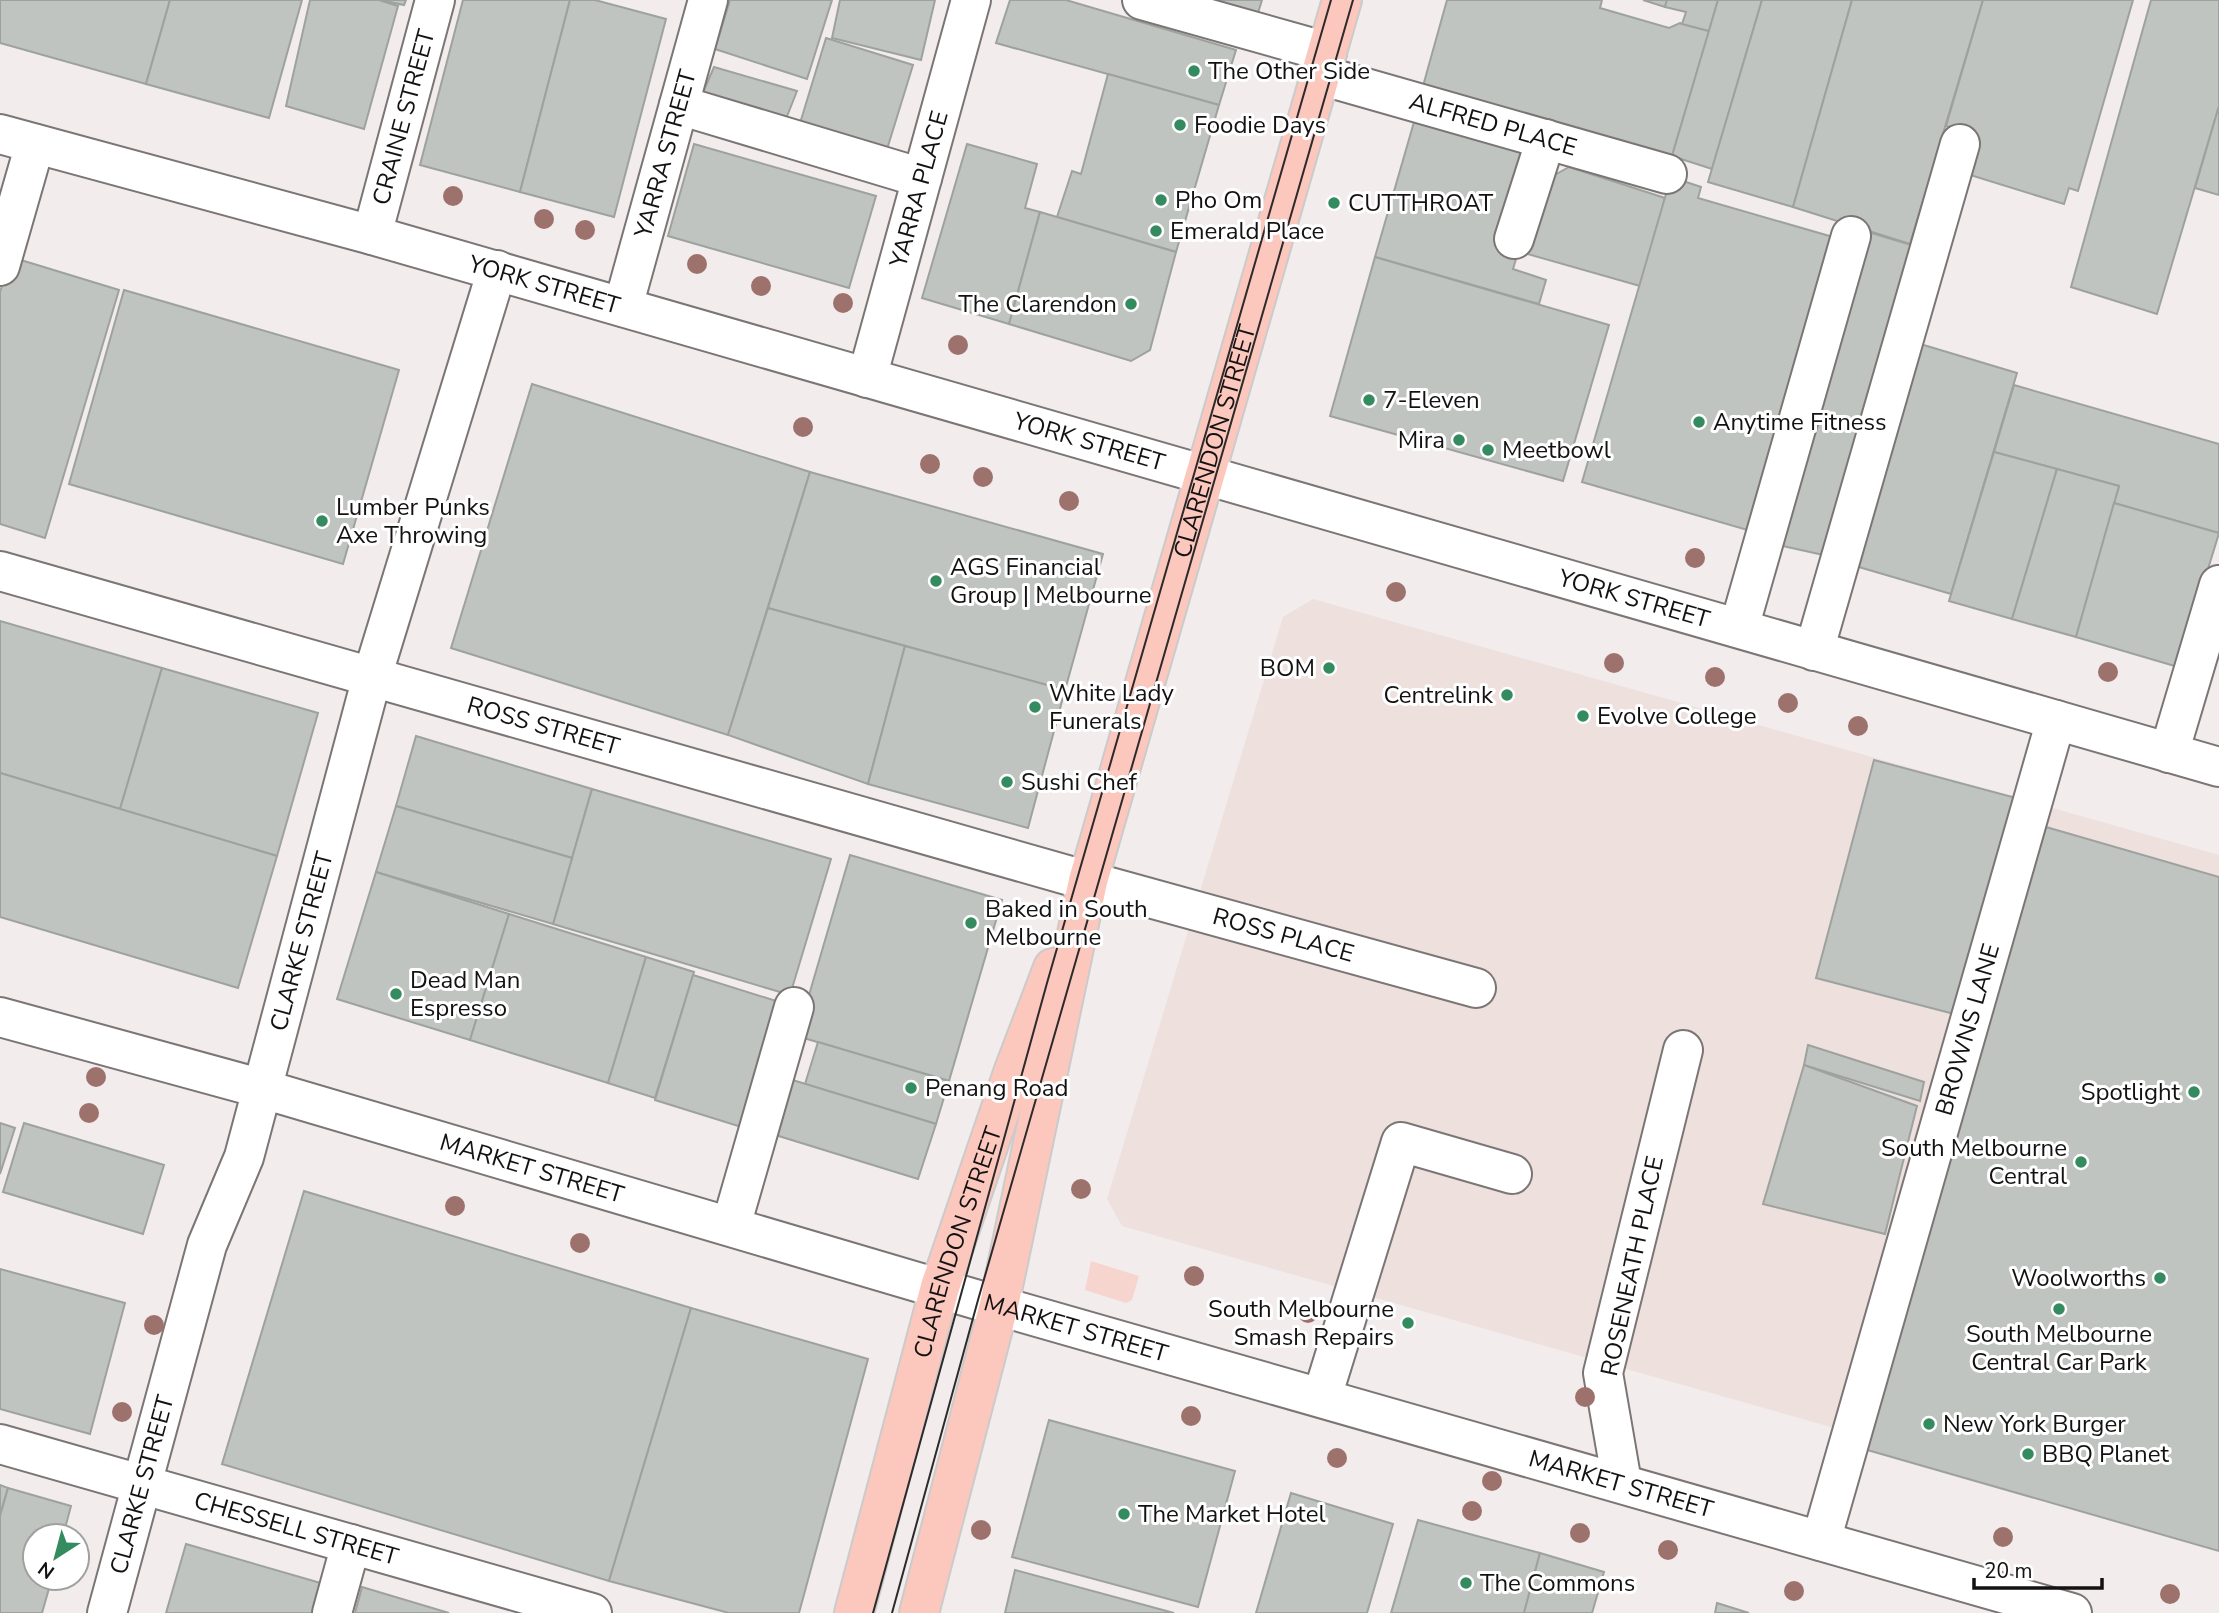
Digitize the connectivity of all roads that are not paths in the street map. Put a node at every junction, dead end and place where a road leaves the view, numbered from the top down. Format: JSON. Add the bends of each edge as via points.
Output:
{"nodes":[{"id":1,"x":435,"y":0,"type":"edge"},
{"id":2,"x":708,"y":0,"type":"edge"},
{"id":3,"x":971,"y":0,"type":"edge"},
{"id":4,"x":1142,"y":0,"type":"edge"},
{"id":5,"x":1342,"y":0,"type":"edge"},
{"id":6,"x":1324,"y":63,"type":"junction"},
{"id":7,"x":679,"y":105,"type":"junction"},
{"id":8,"x":17,"y":139,"type":"edge"},
{"id":9,"x":1546,"y":139,"type":"junction"},
{"id":10,"x":1960,"y":144,"type":"dead end"},
{"id":11,"x":1667,"y":174,"type":"dead end"},
{"id":12,"x":922,"y":178,"type":"junction"},
{"id":13,"x":372,"y":234,"type":"junction"},
{"id":14,"x":1851,"y":236,"type":"dead end"},
{"id":15,"x":1514,"y":239,"type":"dead end"},
{"id":16,"x":0,"y":266,"type":"edge"},
{"id":17,"x":497,"y":270,"type":"junction"},
{"id":18,"x":623,"y":307,"type":"junction"},
{"id":19,"x":867,"y":378,"type":"junction"},
{"id":20,"x":1205,"y":475,"type":"junction"},
{"id":21,"x":0,"y":571,"type":"edge"},
{"id":22,"x":2219,"y":585,"type":"edge"},
{"id":23,"x":1739,"y":628,"type":"junction"},
{"id":24,"x":1814,"y":651,"type":"junction"},
{"id":25,"x":372,"y":677,"type":"junction"},
{"id":26,"x":2056,"y":720,"type":"junction"},
{"id":27,"x":2169,"y":753,"type":"junction"},
{"id":28,"x":2219,"y":767,"type":"edge"},
{"id":29,"x":1088,"y":881,"type":"junction"},
{"id":30,"x":1476,"y":988,"type":"dead end"},
{"id":31,"x":794,"y":1007,"type":"dead end"},
{"id":32,"x":0,"y":1017,"type":"edge"},
{"id":33,"x":1683,"y":1050,"type":"dead end"},
{"id":34,"x":263,"y":1090,"type":"junction"},
{"id":35,"x":1511,"y":1174,"type":"dead end"},
{"id":36,"x":731,"y":1226,"type":"junction"},
{"id":37,"x":940,"y":1287,"type":"junction"},
{"id":38,"x":999,"y":1305,"type":"junction"},
{"id":39,"x":1322,"y":1397,"type":"junction"},
{"id":40,"x":0,"y":1444,"type":"edge"},
{"id":41,"x":1622,"y":1483,"type":"junction"},
{"id":42,"x":143,"y":1486,"type":"junction"},
{"id":43,"x":1821,"y":1541,"type":"junction"},
{"id":44,"x":351,"y":1544,"type":"junction"},
{"id":45,"x":107,"y":1613,"type":"edge"},
{"id":46,"x":332,"y":1613,"type":"edge"},
{"id":47,"x":592,"y":1613,"type":"edge"},
{"id":48,"x":855,"y":1613,"type":"edge"},
{"id":49,"x":919,"y":1613,"type":"edge"},
{"id":50,"x":2072,"y":1613,"type":"edge"}],
"edges":[{"from":1,"to":13,"type":"street","name":"CRAINE STREET"},
{"from":2,"to":7,"type":"street","name":"YARRA STREET"},
{"from":3,"to":12,"type":"street","name":"YARRA PLACE"},
{"from":4,"to":6,"type":"street","name":"ALFRED PLACE"},
{"from":5,"to":6,"type":"main road","name":"CLARENDON STREET"},
{"from":6,"to":9,"type":"street","name":"ALFRED PLACE"},
{"from":6,"to":20,"type":"main road","name":"CLARENDON STREET"},
{"from":7,"to":12,"type":"street"},
{"from":7,"to":18,"type":"street","name":"YARRA STREET"},
{"from":8,"to":13,"type":"street","name":"YORK STREET"},
{"from":8,"to":16,"type":"street"},
{"from":9,"to":11,"type":"street","name":"ALFRED PLACE"},
{"from":9,"to":15,"type":"street"},
{"from":10,"to":24,"type":"street"},
{"from":12,"to":19,"type":"street","name":"YARRA PLACE"},
{"from":13,"to":17,"type":"street","name":"YORK STREET"},
{"from":14,"to":23,"type":"street"},
{"from":17,"to":18,"type":"street","name":"YORK STREET"},
{"from":17,"to":25,"type":"street","name":"CLARKE STREET"},
{"from":18,"to":19,"type":"street","name":"YORK STREET"},
{"from":19,"to":20,"type":"street","name":"YORK STREET"},
{"from":20,"to":23,"type":"street","name":"YORK STREET"},
{"from":20,"to":29,"type":"main road","name":"CLARENDON STREET"},
{"from":21,"to":25,"type":"street","name":"ROSS STREET"},
{"from":22,"to":27,"type":"street"},
{"from":23,"to":24,"type":"street","name":"YORK STREET"},
{"from":24,"to":26,"type":"street","name":"YORK STREET"},
{"from":25,"to":29,"type":"street","name":"ROSS STREET"},
{"from":25,"to":34,"type":"street","name":"CLARKE STREET"},
{"from":26,"to":27,"type":"street","name":"YORK STREET"},
{"from":26,"to":43,"type":"street","name":"BROWNS LANE"},
{"from":27,"to":28,"type":"street","name":"YORK STREET"},
{"from":29,"to":30,"type":"street","name":"ROSS PLACE"},
{"from":29,"to":37,"type":"main road","name":"CLARENDON STREET","via":[[1013,1073]]},
{"from":29,"to":38,"type":"main road","name":"CLARENDON STREET"},
{"from":31,"to":36,"type":"street"},
{"from":32,"to":34,"type":"street","name":"MARKET STREET"},
{"from":33,"to":41,"type":"street","name":"ROSENEATH PLACE","via":[[1603,1373]]},
{"from":34,"to":36,"type":"street","name":"MARKET STREET"},
{"from":34,"to":42,"type":"street","name":"CLARKE STREET","via":[[244,1157],[207,1245]]},
{"from":35,"to":39,"type":"street","via":[[1401,1142]]},
{"from":36,"to":37,"type":"street","name":"MARKET STREET"},
{"from":37,"to":38,"type":"street","name":"MARKET STREET"},
{"from":37,"to":48,"type":"main road","name":"CLARENDON STREET"},
{"from":38,"to":39,"type":"street","name":"MARKET STREET"},
{"from":38,"to":49,"type":"main road","name":"CLARENDON STREET"},
{"from":39,"to":41,"type":"street","name":"MARKET STREET"},
{"from":40,"to":42,"type":"street","name":"CHESSELL STREET"},
{"from":41,"to":43,"type":"street","name":"MARKET STREET"},
{"from":42,"to":44,"type":"street","name":"CHESSELL STREET"},
{"from":42,"to":45,"type":"street","name":"CLARKE STREET"},
{"from":43,"to":50,"type":"street","name":"MARKET STREET"},
{"from":44,"to":46,"type":"street"},
{"from":44,"to":47,"type":"street","name":"CHESSELL STREET"}]}
